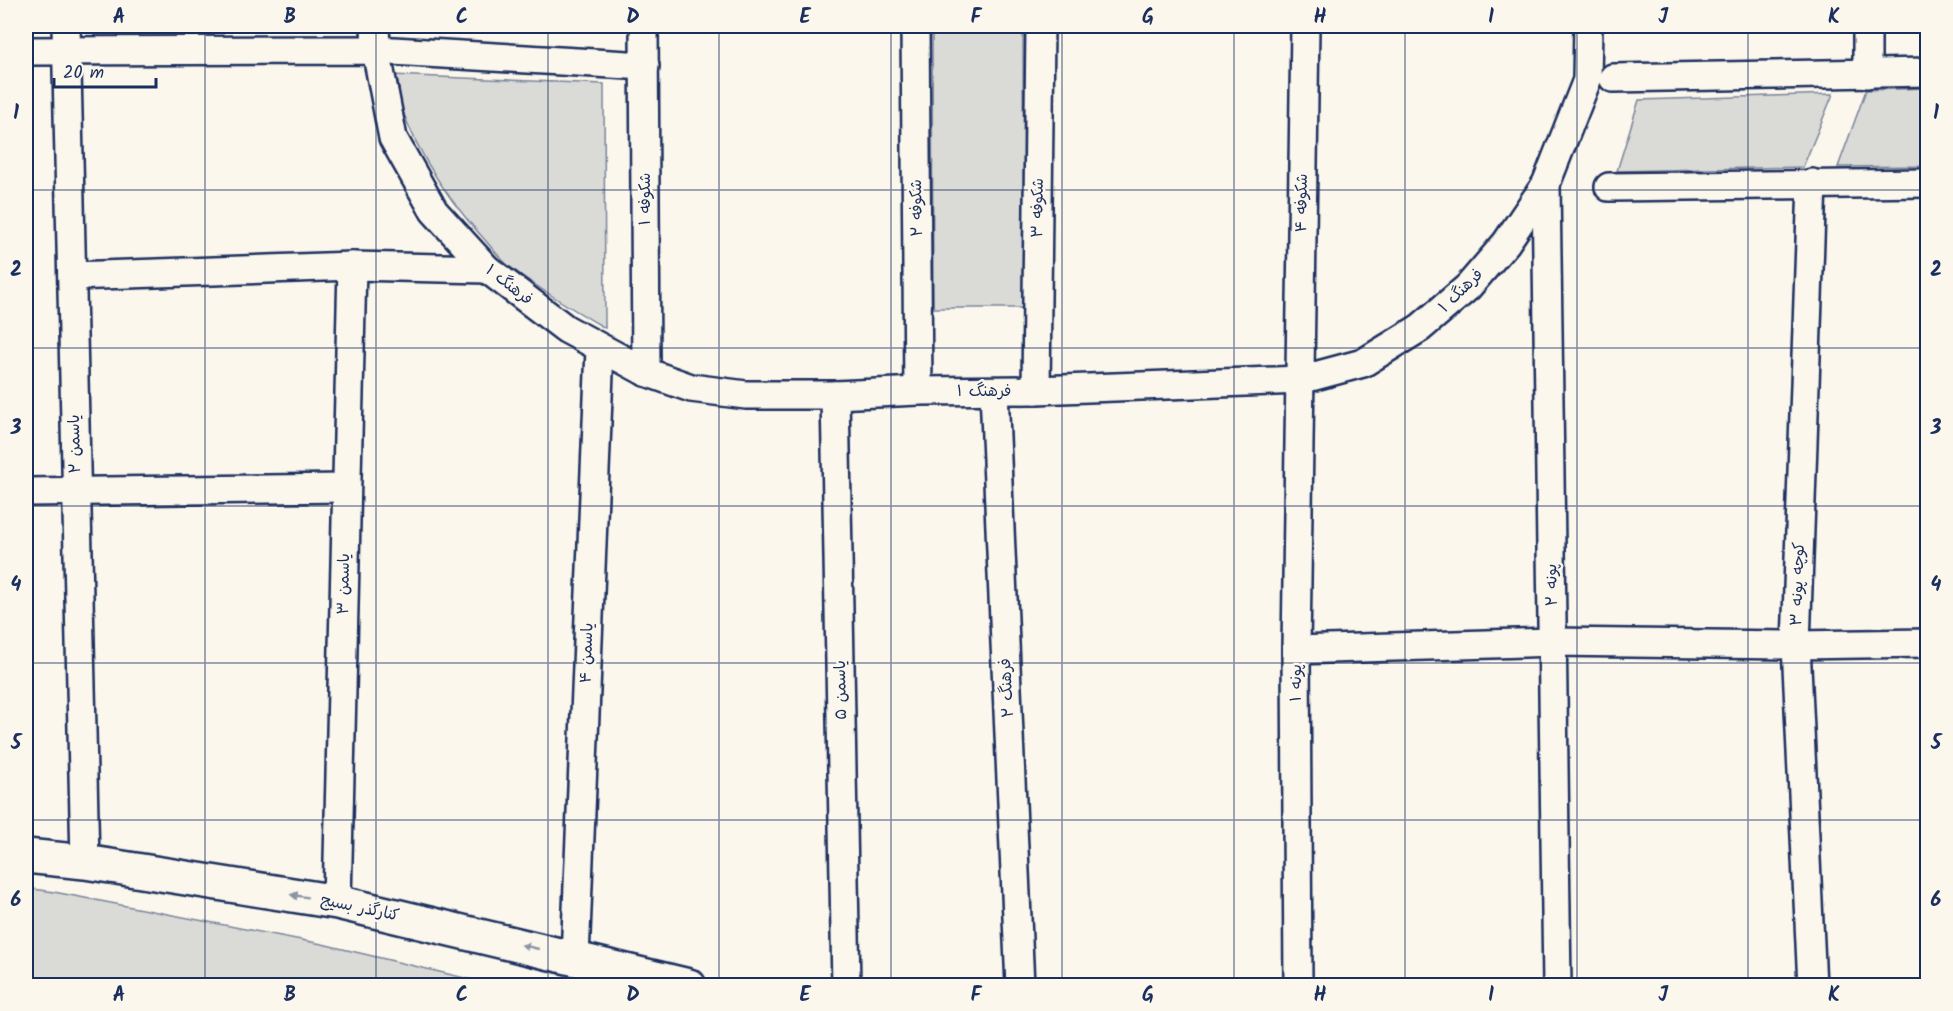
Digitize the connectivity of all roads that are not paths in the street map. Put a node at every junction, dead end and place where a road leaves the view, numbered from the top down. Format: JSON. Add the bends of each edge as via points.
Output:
{"nodes":[{"id":1,"x":644,"y":26,"type":"edge"},
{"id":2,"x":915,"y":26,"type":"edge"},
{"id":3,"x":1040,"y":26,"type":"edge"},
{"id":4,"x":1305,"y":26,"type":"edge"},
{"id":5,"x":1588,"y":26,"type":"edge"},
{"id":6,"x":1867,"y":26,"type":"edge"},
{"id":7,"x":66,"y":38,"type":"edge"},
{"id":8,"x":375,"y":38,"type":"edge"},
{"id":9,"x":26,"y":51,"type":"edge"},
{"id":10,"x":645,"y":66,"type":"junction"},
{"id":11,"x":1928,"y":72,"type":"edge"},
{"id":12,"x":1867,"y":74,"type":"junction"},
{"id":13,"x":1613,"y":78,"type":"dead end"},
{"id":14,"x":1812,"y":183,"type":"junction"},
{"id":15,"x":1928,"y":183,"type":"edge"},
{"id":16,"x":1546,"y":184,"type":"junction"},
{"id":17,"x":1609,"y":187,"type":"dead end"},
{"id":18,"x":352,"y":266,"type":"junction"},
{"id":19,"x":486,"y":270,"type":"junction"},
{"id":20,"x":72,"y":276,"type":"junction"},
{"id":21,"x":600,"y":348,"type":"junction"},
{"id":22,"x":646,"y":372,"type":"junction"},
{"id":23,"x":1300,"y":380,"type":"junction"},
{"id":24,"x":1036,"y":390,"type":"junction"},
{"id":25,"x":918,"y":391,"type":"junction"},
{"id":26,"x":994,"y":391,"type":"junction"},
{"id":27,"x":835,"y":396,"type":"junction"},
{"id":28,"x":346,"y":488,"type":"junction"},
{"id":29,"x":26,"y":492,"type":"edge"},
{"id":30,"x":76,"y":493,"type":"junction"},
{"id":31,"x":1553,"y":642,"type":"junction"},
{"id":32,"x":1928,"y":643,"type":"edge"},
{"id":33,"x":1796,"y":645,"type":"junction"},
{"id":34,"x":1296,"y":650,"type":"junction"},
{"id":35,"x":26,"y":856,"type":"edge"},
{"id":36,"x":85,"y":862,"type":"junction"},
{"id":37,"x":337,"y":902,"type":"junction"},
{"id":38,"x":575,"y":958,"type":"junction"},
{"id":39,"x":689,"y":986,"type":"edge"},
{"id":40,"x":846,"y":986,"type":"edge"},
{"id":41,"x":1020,"y":986,"type":"edge"},
{"id":42,"x":1298,"y":986,"type":"edge"},
{"id":43,"x":1557,"y":986,"type":"edge"},
{"id":44,"x":1812,"y":986,"type":"edge"}],
"edges":[{"from":1,"to":10,"type":"street","name":"شکوفه ۱"},
{"from":2,"to":25,"type":"street","name":"شکوفه ۲"},
{"from":3,"to":24,"type":"street","name":"شکوفه ۳"},
{"from":4,"to":23,"type":"street","name":"شکوفه ۴"},
{"from":5,"to":16,"type":"street","name":"فرهنگ ۱","via":[[1587,80]]},
{"from":6,"to":12,"type":"street"},
{"from":7,"to":8,"type":"street"},
{"from":7,"to":9,"type":"street"},
{"from":7,"to":20,"type":"street","name":"یاسمن ۲"},
{"from":8,"to":10,"type":"street"},
{"from":8,"to":19,"type":"street","name":"فرهنگ ۱","via":[[393,138],[434,211]]},
{"from":10,"to":22,"type":"street","name":"شکوفه ۱"},
{"from":11,"to":12,"type":"street"},
{"from":12,"to":13,"type":"street"},
{"from":14,"to":15,"type":"street"},
{"from":14,"to":17,"type":"street"},
{"from":14,"to":33,"type":"street","name":"کوچه پونه ۳"},
{"from":16,"to":23,"type":"street","name":"فرهنگ ۱","via":[[1506,243],[1468,287],[1420,328],[1363,363]]},
{"from":16,"to":31,"type":"street","name":"پونه ۲"},
{"from":18,"to":19,"type":"street"},
{"from":18,"to":20,"type":"street"},
{"from":18,"to":28,"type":"street","name":"یاسمن ۳"},
{"from":19,"to":21,"type":"street","name":"فرهنگ ۱"},
{"from":20,"to":30,"type":"street","name":"یاسمن ۲"},
{"from":21,"to":22,"type":"street","name":"فرهنگ ۱"},
{"from":21,"to":38,"type":"street","name":"یاسمن ۴"},
{"from":22,"to":27,"type":"street","name":"فرهنگ ۱","via":[[691,388],[724,393]]},
{"from":23,"to":24,"type":"street","name":"فرهنگ ۱"},
{"from":23,"to":34,"type":"street","name":"پونه ۱"},
{"from":24,"to":26,"type":"street","name":"فرهنگ ۱"},
{"from":25,"to":26,"type":"street","name":"فرهنگ ۱"},
{"from":25,"to":27,"type":"street","name":"فرهنگ ۱"},
{"from":26,"to":41,"type":"street","name":"فرهنگ ۲"},
{"from":27,"to":40,"type":"street","name":"یاسمن ۵"},
{"from":28,"to":30,"type":"street"},
{"from":28,"to":37,"type":"street","name":"یاسمن ۳"},
{"from":29,"to":30,"type":"street"},
{"from":30,"to":36,"type":"street","name":"یاسمن ۲"},
{"from":31,"to":33,"type":"street"},
{"from":31,"to":34,"type":"street"},
{"from":31,"to":43,"type":"street","name":"پونه ۲"},
{"from":32,"to":33,"type":"street"},
{"from":33,"to":44,"type":"street","name":"کوچه پونه ۳"},
{"from":34,"to":42,"type":"street","name":"پونه ۱"},
{"from":35,"to":36,"type":"main road","name":"کنارگذر بسیج"},
{"from":37,"to":36,"type":"main road","name":"کنارگذر بسیج","one_way":true},
{"from":38,"to":37,"type":"main road","name":"کنارگذر بسیج","one_way":true},
{"from":38,"to":39,"type":"main road","name":"کنارگذر بسیج"}]}
